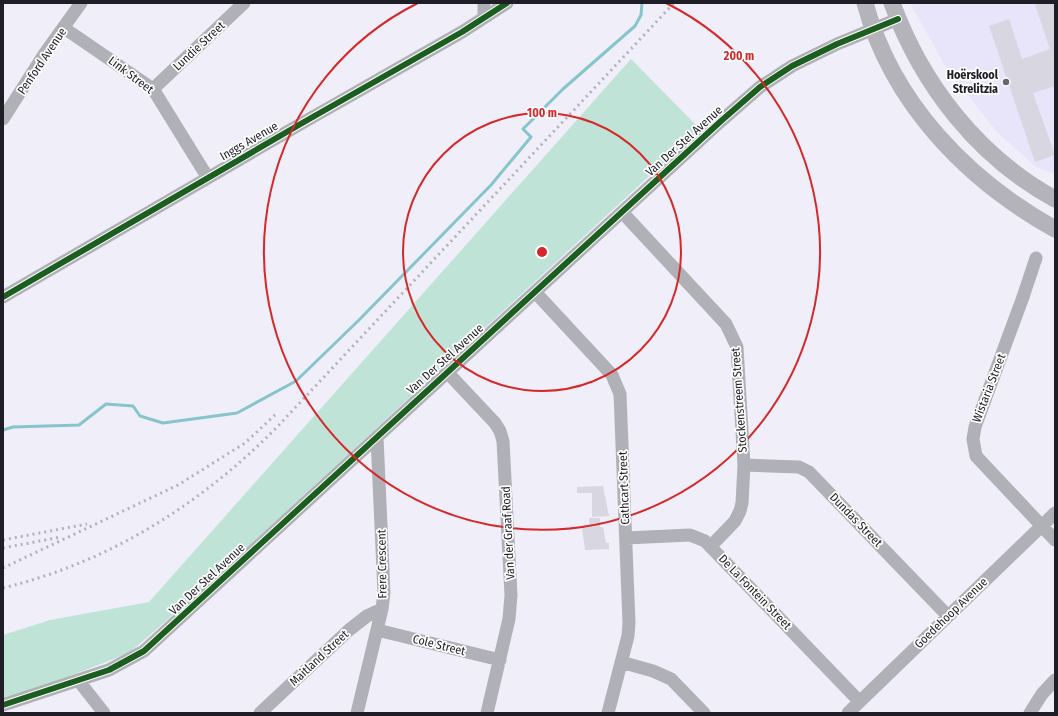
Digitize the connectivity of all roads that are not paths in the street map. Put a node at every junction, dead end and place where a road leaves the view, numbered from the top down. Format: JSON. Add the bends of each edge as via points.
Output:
{"nodes":[{"id":1,"x":81,"y":3,"type":"edge"},
{"id":2,"x":244,"y":3,"type":"edge"},
{"id":3,"x":484,"y":3,"type":"edge"},
{"id":4,"x":507,"y":3,"type":"edge"},
{"id":5,"x":864,"y":3,"type":"edge"},
{"id":6,"x":895,"y":11,"type":"edge"},
{"id":7,"x":484,"y":18,"type":"junction"},
{"id":8,"x":64,"y":28,"type":"junction"},
{"id":9,"x":873,"y":29,"type":"junction"},
{"id":10,"x":153,"y":89,"type":"junction"},
{"id":11,"x":3,"y":119,"type":"edge"},
{"id":12,"x":208,"y":178,"type":"junction"},
{"id":13,"x":1055,"y":199,"type":"edge"},
{"id":14,"x":622,"y":212,"type":"junction"},
{"id":15,"x":1055,"y":229,"type":"edge"},
{"id":16,"x":1036,"y":258,"type":"dead end"},
{"id":17,"x":535,"y":292,"type":"junction"},
{"id":18,"x":3,"y":297,"type":"edge"},
{"id":19,"x":447,"y":372,"type":"junction"},
{"id":20,"x":377,"y":437,"type":"junction"},
{"id":21,"x":744,"y":465,"type":"junction"},
{"id":22,"x":1055,"y":513,"type":"edge"},
{"id":23,"x":1041,"y":526,"type":"junction"},
{"id":24,"x":626,"y":538,"type":"junction"},
{"id":25,"x":1055,"y":540,"type":"edge"},
{"id":26,"x":711,"y":546,"type":"junction"},
{"id":27,"x":382,"y":609,"type":"junction"},
{"id":28,"x":948,"y":616,"type":"junction"},
{"id":29,"x":377,"y":630,"type":"junction"},
{"id":30,"x":500,"y":660,"type":"junction"},
{"id":31,"x":621,"y":662,"type":"junction"},
{"id":32,"x":78,"y":680,"type":"junction"},
{"id":33,"x":1055,"y":680,"type":"edge"},
{"id":34,"x":860,"y":701,"type":"junction"},
{"id":35,"x":3,"y":705,"type":"edge"},
{"id":36,"x":104,"y":713,"type":"edge"},
{"id":37,"x":260,"y":713,"type":"edge"},
{"id":38,"x":357,"y":713,"type":"edge"},
{"id":39,"x":486,"y":713,"type":"edge"},
{"id":40,"x":608,"y":713,"type":"edge"},
{"id":41,"x":704,"y":713,"type":"edge"},
{"id":42,"x":848,"y":713,"type":"edge"},
{"id":43,"x":1030,"y":713,"type":"edge"}],
"edges":[{"from":1,"to":8,"type":"street","name":"Penford Avenue"},
{"from":2,"to":10,"type":"street","name":"Lundie Street"},
{"from":3,"to":7,"type":"street"},
{"from":4,"to":7,"type":"street","name":"Inggs Avenue"},
{"from":5,"to":9,"type":"main road"},
{"from":6,"to":9,"type":"street","name":"Van Der Stel Avenue"},
{"from":6,"to":13,"type":"main road","via":[[920,66],[954,115],[982,146],[1014,173]]},
{"from":7,"to":12,"type":"street","name":"Inggs Avenue"},
{"from":8,"to":10,"type":"street","name":"Link Street"},
{"from":8,"to":11,"type":"street","name":"Penford Avenue"},
{"from":9,"to":14,"type":"street","name":"Van Der Stel Avenue","via":[[804,59],[760,88]]},
{"from":9,"to":15,"type":"main road","via":[[906,94],[948,149],[996,192]]},
{"from":10,"to":12,"type":"street","name":"Link Street"},
{"from":12,"to":18,"type":"street","name":"Inggs Avenue"},
{"from":14,"to":17,"type":"street","name":"Van Der Stel Avenue"},
{"from":14,"to":21,"type":"street","name":"Stockenstreem Street","via":[[726,324],[732,335],[737,348]]},
{"from":16,"to":23,"type":"street","name":"Wistaria Street","via":[[974,427],[973,439],[976,456]]},
{"from":17,"to":19,"type":"street","name":"Van Der Stel Avenue"},
{"from":17,"to":24,"type":"street","name":"Cathcart Street","via":[[612,375],[617,384],[622,403]]},
{"from":19,"to":20,"type":"street","name":"Van Der Stel Avenue"},
{"from":19,"to":30,"type":"street","name":"Van der Graaf Road","via":[[491,418],[502,436],[510,595],[509,619]]},
{"from":20,"to":27,"type":"street","name":"Frere Crescent","via":[[383,563]]},
{"from":20,"to":32,"type":"street","name":"Van Der Stel Avenue","via":[[152,645],[120,665]]},
{"from":21,"to":26,"type":"street","name":"Stockenstreem Street","via":[[740,511],[735,521]]},
{"from":21,"to":28,"type":"street","name":"Dundas Street","via":[[799,467],[809,472]]},
{"from":22,"to":23,"type":"street","name":"Goedehoop Avenue"},
{"from":23,"to":25,"type":"street","name":"Wistaria Street"},
{"from":23,"to":28,"type":"street","name":"Goedehoop Avenue"},
{"from":24,"to":26,"type":"street","name":"De La Fontein Street","via":[[690,535]]},
{"from":24,"to":31,"type":"street","name":"Cathcart Street","via":[[630,623]]},
{"from":26,"to":34,"type":"street","name":"De La Fontein Street"},
{"from":27,"to":29,"type":"street","name":"Frere Crescent"},
{"from":27,"to":37,"type":"street","name":"Maitland Street","via":[[352,627]]},
{"from":28,"to":34,"type":"street","name":"Goedehoop Avenue"},
{"from":29,"to":30,"type":"street","name":"Cole Street"},
{"from":29,"to":38,"type":"street","name":"Frere Crescent"},
{"from":30,"to":39,"type":"street","name":"Van der Graaf Road"},
{"from":31,"to":40,"type":"street","name":"Cathcart Street"},
{"from":31,"to":41,"type":"street","via":[[666,676]]},
{"from":32,"to":35,"type":"street","name":"Van Der Stel Avenue"},
{"from":32,"to":36,"type":"street"},
{"from":33,"to":43,"type":"street"},
{"from":34,"to":42,"type":"street","name":"Goedehoop Avenue"}]}
